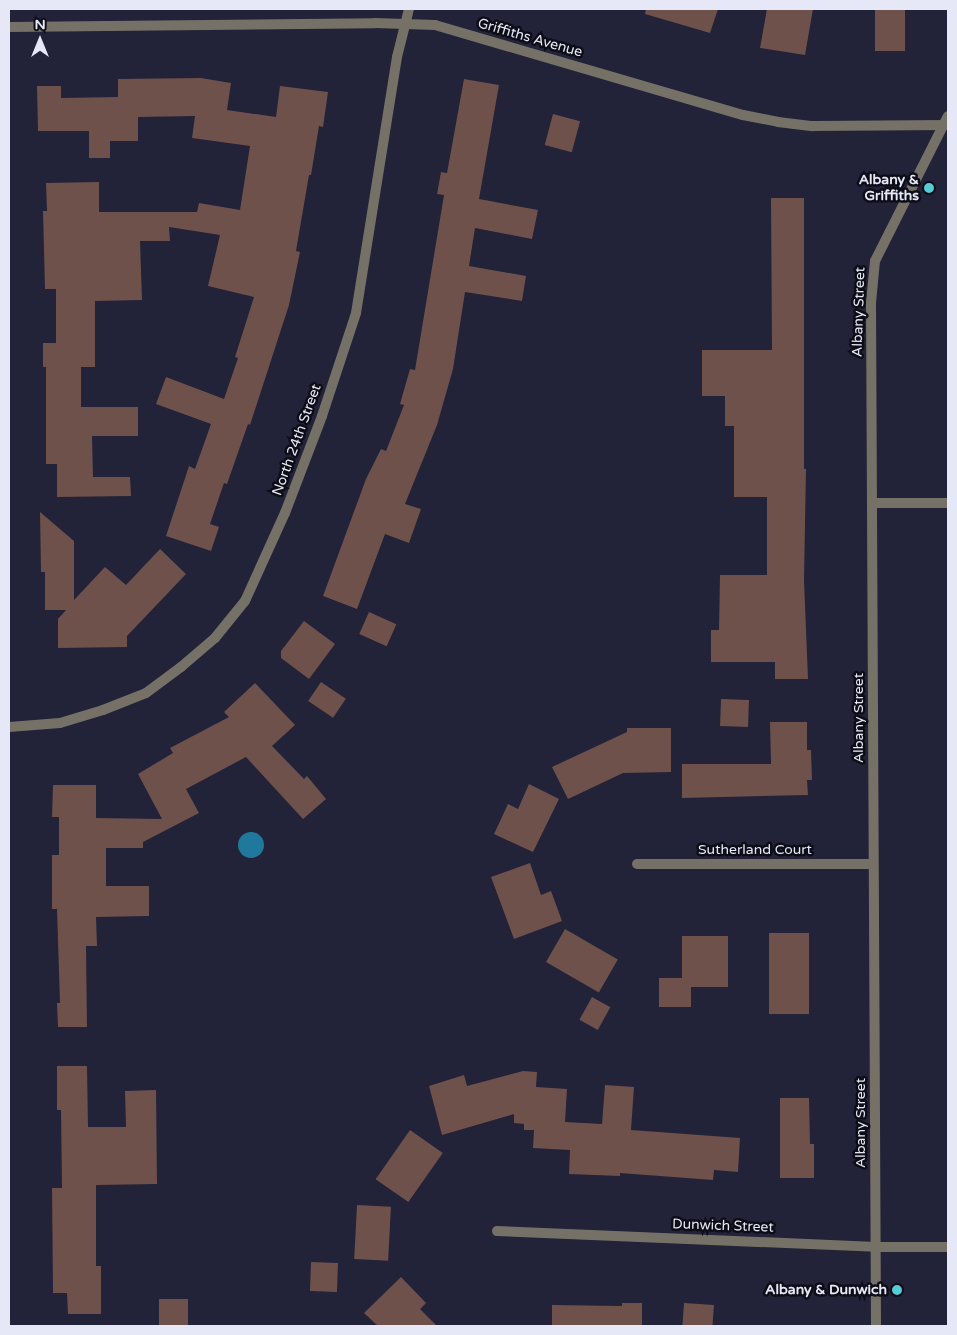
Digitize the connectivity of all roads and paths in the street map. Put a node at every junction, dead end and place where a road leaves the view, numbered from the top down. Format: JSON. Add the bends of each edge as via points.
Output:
{"nodes":[{"id":1,"x":409,"y":9,"type":"edge"},
{"id":2,"x":405,"y":24,"type":"junction"},
{"id":3,"x":9,"y":27,"type":"edge"},
{"id":4,"x":948,"y":116,"type":"edge"},
{"id":5,"x":946,"y":126,"type":"edge"},
{"id":6,"x":948,"y":502,"type":"edge"},
{"id":7,"x":872,"y":503,"type":"junction"},
{"id":8,"x":9,"y":727,"type":"edge"},
{"id":9,"x":637,"y":864,"type":"dead end"},
{"id":10,"x":873,"y":864,"type":"junction"},
{"id":11,"x":497,"y":1231,"type":"dead end"},
{"id":12,"x":876,"y":1247,"type":"junction"},
{"id":13,"x":948,"y":1247,"type":"edge"},
{"id":14,"x":876,"y":1326,"type":"edge"}],
"edges":[{"from":1,"to":2,"type":"street","name":"North 24th Street"},
{"from":2,"to":3,"type":"street","name":"Griffiths Avenue"},
{"from":2,"to":5,"type":"street","name":"Griffiths Avenue","via":[[435,25],[743,115],[778,122],[814,126]]},
{"from":2,"to":8,"type":"street","name":"North 24th Street","via":[[356,313],[322,416],[245,601],[215,638],[181,668],[146,692],[103,710],[60,722]]},
{"from":4,"to":5,"type":"street","name":"Albany Street"},
{"from":5,"to":7,"type":"street","name":"Albany Street","via":[[875,261],[871,303]]},
{"from":6,"to":7,"type":"street"},
{"from":7,"to":10,"type":"street","name":"Albany Street"},
{"from":9,"to":10,"type":"street","name":"Sutherland Court"},
{"from":10,"to":12,"type":"street","name":"Albany Street"},
{"from":11,"to":12,"type":"street","name":"Dunwich Street"},
{"from":12,"to":13,"type":"street","name":"Dunwich Street"},
{"from":12,"to":14,"type":"street","name":"Albany Street"}]}
